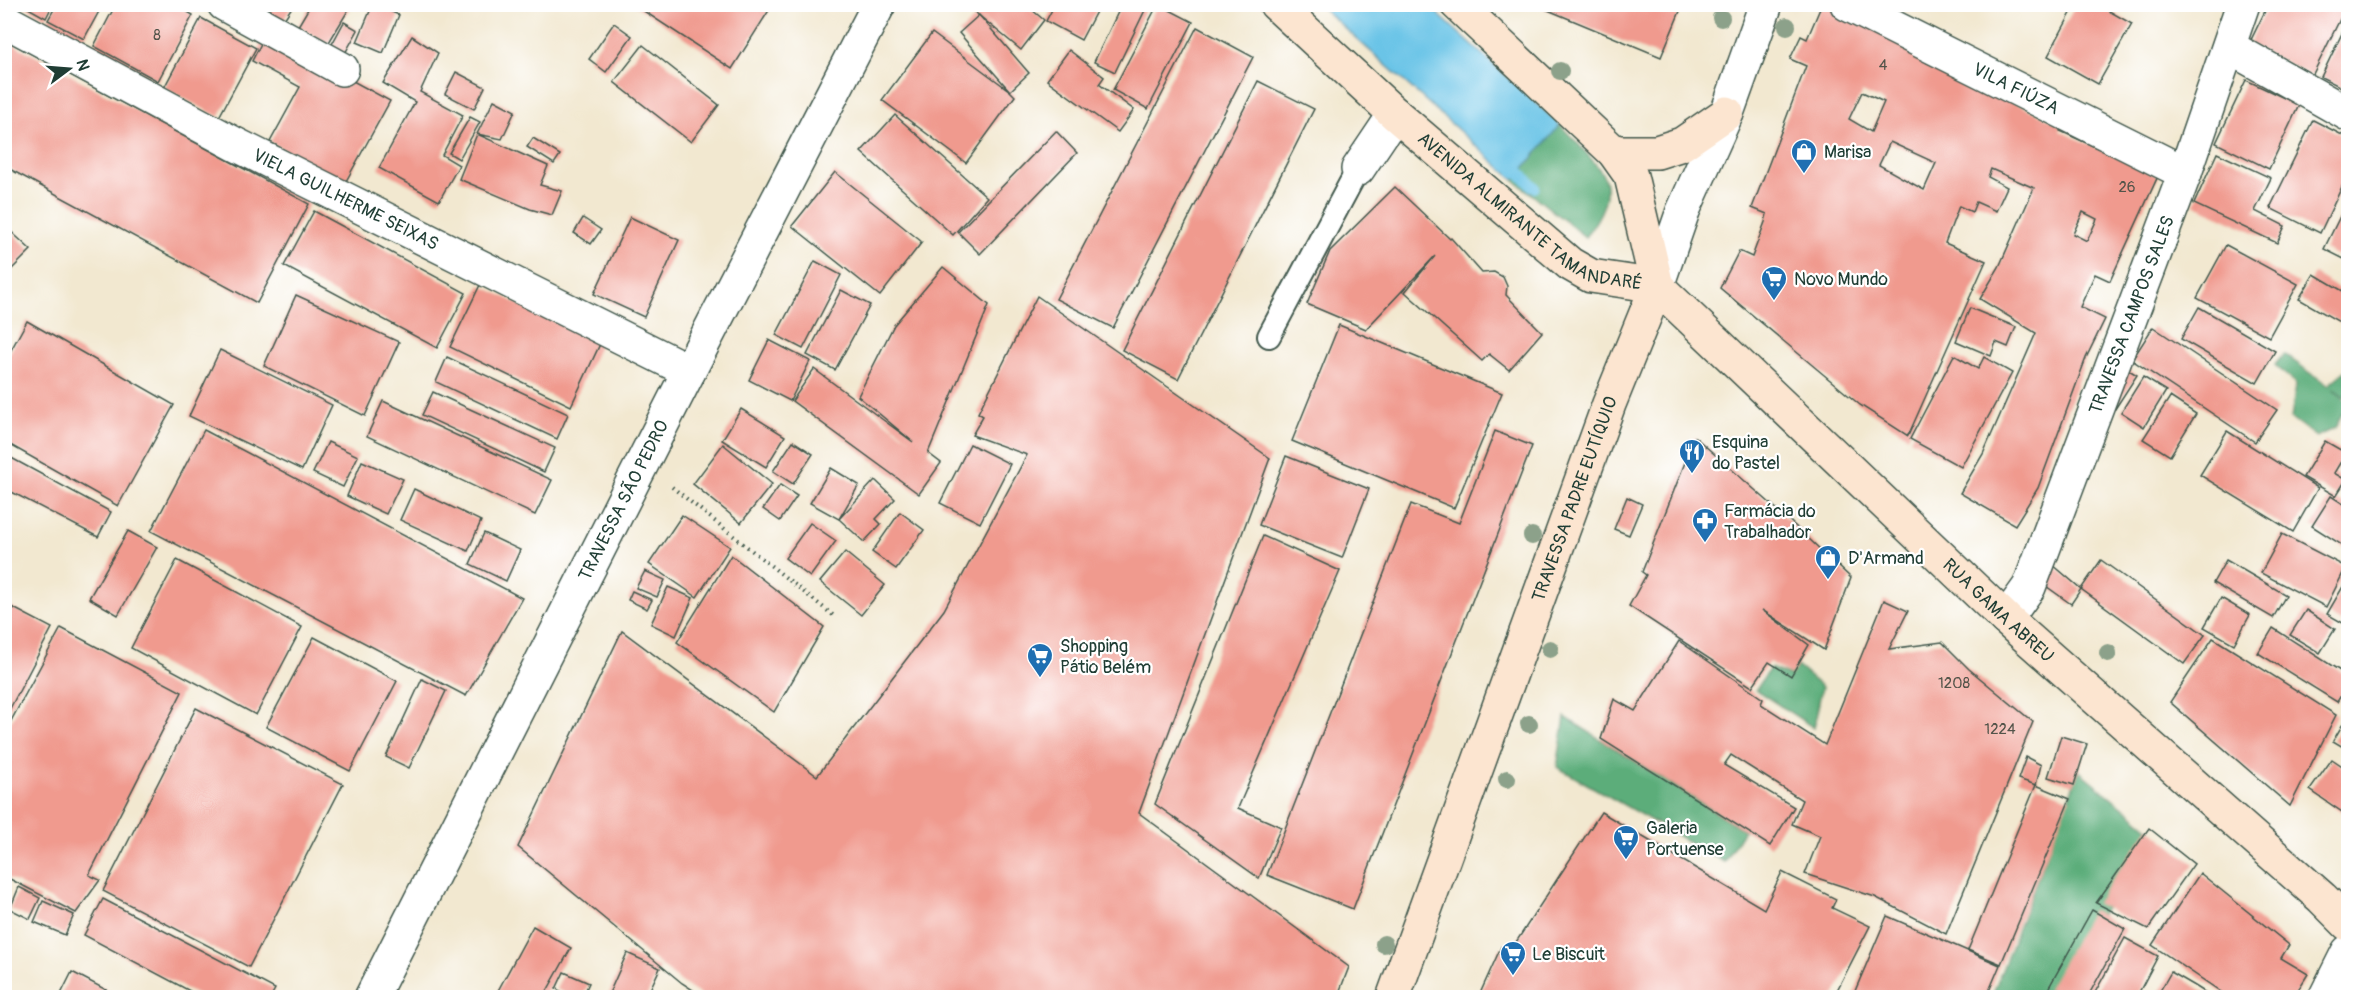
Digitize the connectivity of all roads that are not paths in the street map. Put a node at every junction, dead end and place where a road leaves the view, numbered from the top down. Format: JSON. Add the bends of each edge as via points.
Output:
{"nodes":[{"id":1,"x":224,"y":4,"type":"edge"},
{"id":2,"x":879,"y":4,"type":"edge"},
{"id":3,"x":1276,"y":4,"type":"edge"},
{"id":4,"x":1457,"y":4,"type":"edge"},
{"id":5,"x":1766,"y":4,"type":"edge"},
{"id":6,"x":1847,"y":4,"type":"edge"},
{"id":7,"x":2243,"y":4,"type":"edge"},
{"id":8,"x":4,"y":20,"type":"edge"},
{"id":9,"x":2229,"y":47,"type":"junction"},
{"id":10,"x":342,"y":69,"type":"dead end"},
{"id":11,"x":1727,"y":113,"type":"junction"},
{"id":12,"x":1395,"y":114,"type":"junction"},
{"id":13,"x":2349,"y":114,"type":"edge"},
{"id":14,"x":1614,"y":152,"type":"junction"},
{"id":15,"x":1359,"y":169,"type":"joint"},
{"id":16,"x":2185,"y":173,"type":"junction"},
{"id":17,"x":1657,"y":286,"type":"junction"},
{"id":18,"x":1269,"y":336,"type":"dead end"},
{"id":19,"x":689,"y":371,"type":"junction"},
{"id":20,"x":2006,"y":619,"type":"junction"},
{"id":21,"x":2349,"y":924,"type":"edge"},
{"id":22,"x":2349,"y":952,"type":"edge"},
{"id":23,"x":371,"y":998,"type":"edge"},
{"id":24,"x":1393,"y":998,"type":"edge"},
{"id":25,"x":2325,"y":998,"type":"edge"}],
"edges":[{"from":1,"to":10,"type":"street"},
{"from":2,"to":19,"type":"street","name":"TRAVESSA SÃO PEDRO"},
{"from":3,"to":12,"type":"main road","name":"AVENIDA ALMIRANTE TAMANDARÉ"},
{"from":4,"to":14,"type":"main road","name":"AVENIDA ALMIRANTE TAMANDARÉ"},
{"from":5,"to":11,"type":"street","name":"TRAVESSA PADRE EUTÍQUIO"},
{"from":6,"to":16,"type":"street","name":"VILA FIÚZA"},
{"from":7,"to":9,"type":"street","name":"TRAVESSA CAMPOS SALES"},
{"from":8,"to":19,"type":"street","name":"VIELA GUILHERME SEIXAS","via":[[246,149]]},
{"from":9,"to":13,"type":"street"},
{"from":9,"to":16,"type":"street","name":"TRAVESSA CAMPOS SALES"},
{"from":11,"to":14,"type":"main road","via":[[1682,144],[1657,152]]},
{"from":11,"to":17,"type":"street","name":"TRAVESSA PADRE EUTÍQUIO","via":[[1683,211]]},
{"from":12,"to":15,"type":"street"},
{"from":12,"to":17,"type":"main road","name":"AVENIDA ALMIRANTE TAMANDARÉ","via":[[1570,264],[1591,276]]},
{"from":14,"to":17,"type":"main road","name":"AVENIDA ALMIRANTE TAMANDARÉ","via":[[1631,176]]},
{"from":15,"to":18,"type":"lane"},
{"from":16,"to":20,"type":"street","name":"TRAVESSA CAMPOS SALES","via":[[2029,587]]},
{"from":17,"to":20,"type":"main road","name":"RUA GAMA ABREU"},
{"from":17,"to":24,"type":"main road","name":"TRAVESSA PADRE EUTÍQUIO","via":[[1609,404]]},
{"from":19,"to":23,"type":"street","name":"TRAVESSA SÃO PEDRO"},
{"from":20,"to":21,"type":"main road","name":"RUA GAMA ABREU"},
{"from":22,"to":25,"type":"street"}]}
